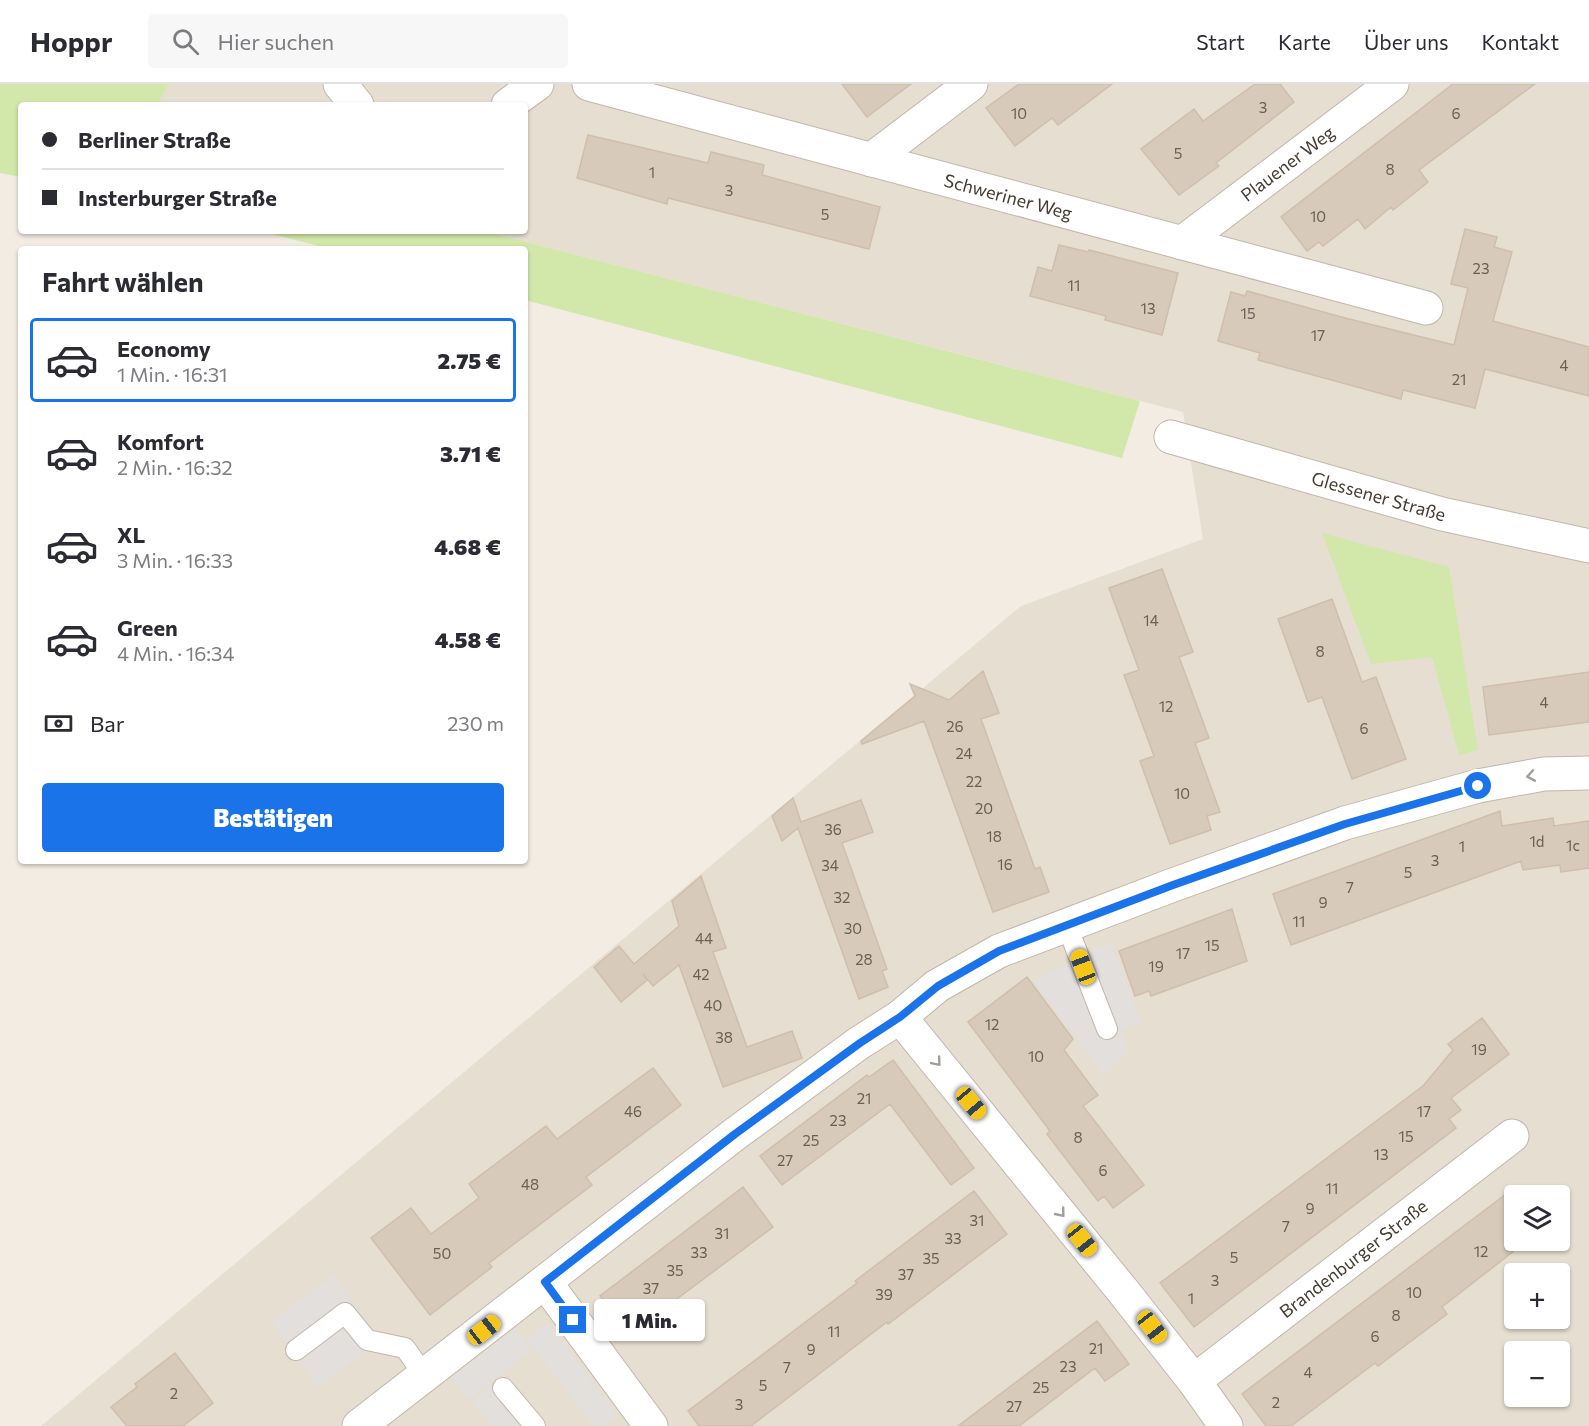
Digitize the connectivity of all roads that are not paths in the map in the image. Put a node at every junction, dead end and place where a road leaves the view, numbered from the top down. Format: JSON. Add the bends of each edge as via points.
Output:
{"nodes":[{"id":1,"x":340,"y":84,"type":"edge"},
{"id":2,"x":537,"y":84,"type":"edge"},
{"id":3,"x":589,"y":84,"type":"edge"},
{"id":4,"x":971,"y":84,"type":"edge"},
{"id":5,"x":1392,"y":84,"type":"edge"},
{"id":6,"x":355,"y":102,"type":"edge"},
{"id":7,"x":512,"y":102,"type":"edge"},
{"id":8,"x":871,"y":160,"type":"junction"},
{"id":9,"x":1182,"y":243,"type":"junction"},
{"id":10,"x":1426,"y":308,"type":"dead end"},
{"id":11,"x":1171,"y":437,"type":"dead end"},
{"id":12,"x":1589,"y":546,"type":"edge"},
{"id":13,"x":1589,"y":773,"type":"edge"},
{"id":14,"x":1067,"y":926,"type":"junction"},
{"id":15,"x":900,"y":1017,"type":"junction"},
{"id":16,"x":1107,"y":1029,"type":"dead end"},
{"id":17,"x":1512,"y":1136,"type":"dead end"},
{"id":18,"x":545,"y":1282,"type":"junction"},
{"id":19,"x":296,"y":1350,"type":"dead end"},
{"id":20,"x":424,"y":1375,"type":"junction"},
{"id":21,"x":1194,"y":1381,"type":"junction"},
{"id":22,"x":502,"y":1388,"type":"dead end"},
{"id":23,"x":359,"y":1426,"type":"edge"},
{"id":24,"x":535,"y":1426,"type":"edge"},
{"id":25,"x":651,"y":1426,"type":"edge"},
{"id":26,"x":1226,"y":1426,"type":"edge"}],
"edges":[{"from":1,"to":6,"type":"street"},
{"from":2,"to":7,"type":"street"},
{"from":3,"to":8,"type":"street","name":"Schweriner Weg"},
{"from":4,"to":8,"type":"street"},
{"from":5,"to":9,"type":"street","name":"Plauener Weg"},
{"from":8,"to":9,"type":"street","name":"Schweriner Weg"},
{"from":9,"to":10,"type":"street","name":"Schweriner Weg"},
{"from":11,"to":12,"type":"street","name":"Glessener Straße","via":[[1442,514]]},
{"from":13,"to":14,"type":"street","one_way":true,"via":[[1544,774],[1478,786],[1345,824]]},
{"from":14,"to":15,"type":"street","via":[[999,951],[938,986]]},
{"from":14,"to":16,"type":"lane"},
{"from":15,"to":18,"type":"street","via":[[735,1134]]},
{"from":15,"to":21,"type":"street","one_way":true},
{"from":17,"to":21,"type":"street","name":"Brandenburger Straße"},
{"from":18,"to":20,"type":"street"},
{"from":18,"to":25,"type":"street"},
{"from":19,"to":20,"type":"lane","via":[[345,1313],[367,1340],[405,1348]]},
{"from":20,"to":23,"type":"street"},
{"from":21,"to":26,"type":"street"},
{"from":22,"to":24,"type":"lane"}]}
